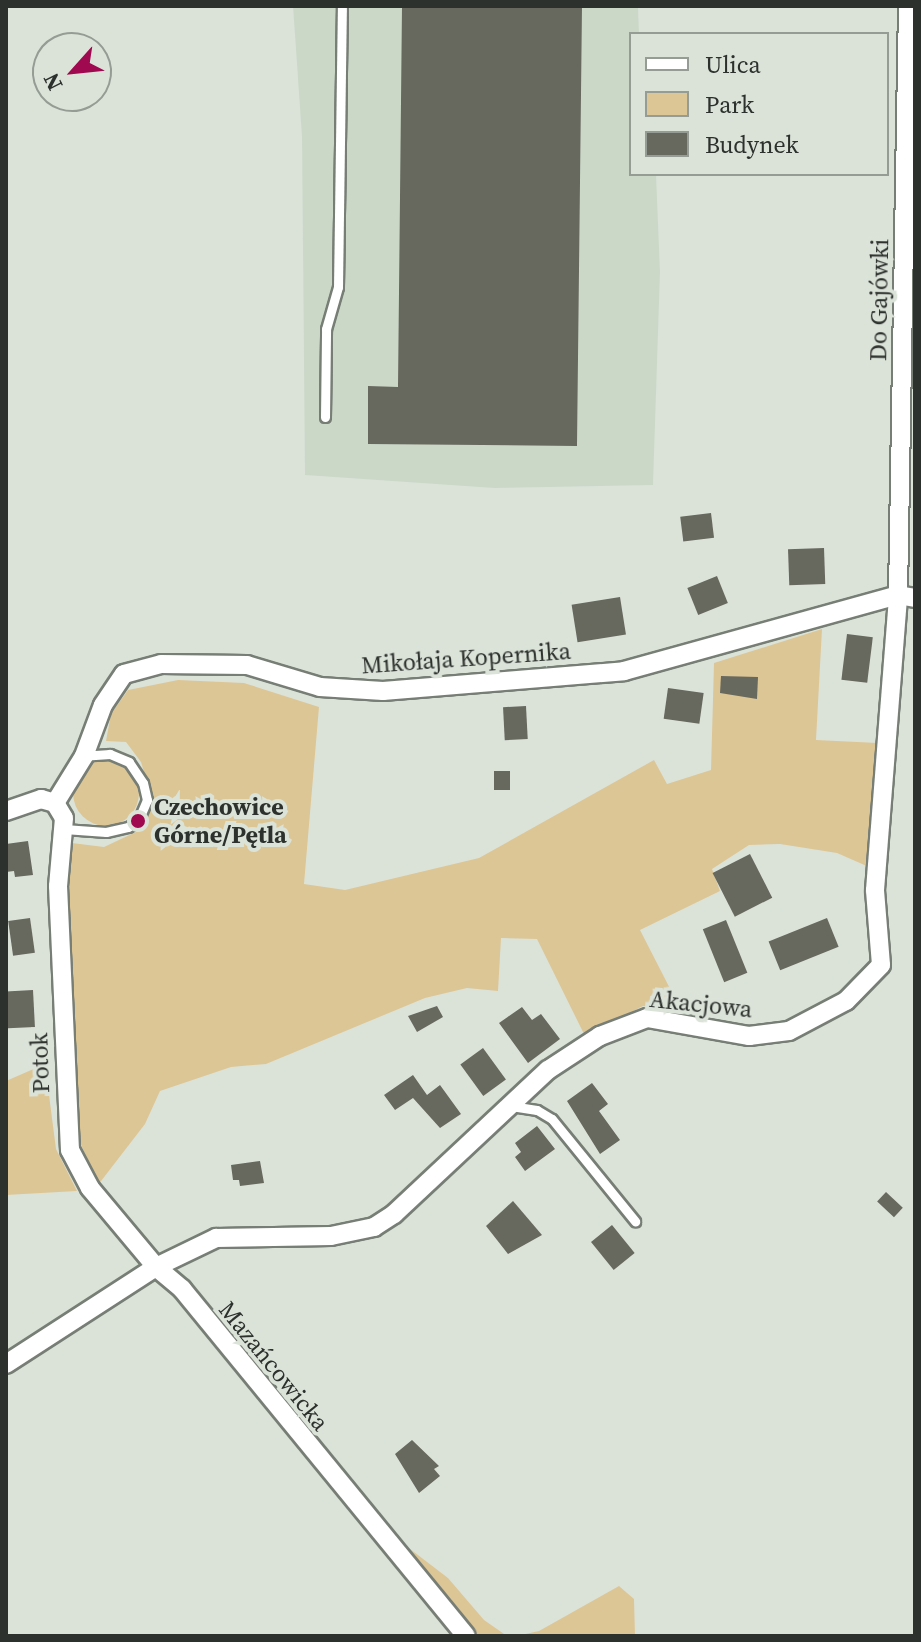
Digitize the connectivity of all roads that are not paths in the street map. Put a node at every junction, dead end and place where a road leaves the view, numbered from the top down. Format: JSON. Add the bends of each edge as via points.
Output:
{"nodes":[{"id":1,"x":342,"y":6,"type":"edge"},
{"id":2,"x":908,"y":6,"type":"edge"},
{"id":3,"x":325,"y":417,"type":"dead end"},
{"id":4,"x":907,"y":596,"type":"edge"},
{"id":5,"x":84,"y":756,"type":"junction"},
{"id":6,"x":55,"y":803,"type":"junction"},
{"id":7,"x":6,"y":811,"type":"edge"},
{"id":8,"x":64,"y":829,"type":"junction"},
{"id":9,"x":507,"y":1105,"type":"junction"},
{"id":10,"x":635,"y":1221,"type":"dead end"},
{"id":11,"x":156,"y":1267,"type":"junction"},
{"id":12,"x":6,"y":1364,"type":"edge"},
{"id":13,"x":466,"y":1636,"type":"edge"}],
"edges":[{"from":1,"to":3,"type":"lane","via":[[338,287],[326,329]]},
{"from":2,"to":4,"type":"street","name":"Do Gajówki"},
{"from":4,"to":5,"type":"street","name":"Mikołaja Kopernika","via":[[624,671],[383,691],[320,687],[247,665],[161,664],[124,674],[103,705]]},
{"from":4,"to":9,"type":"street","name":"Akacjowa","via":[[875,890],[881,965],[846,1001],[789,1031],[749,1036],[647,1018],[612,1031],[548,1070]]},
{"from":5,"to":6,"type":"street"},
{"from":5,"to":8,"type":"lane","via":[[110,754],[129,762],[147,800],[138,821],[128,827],[106,832]]},
{"from":6,"to":7,"type":"street","via":[[41,799]]},
{"from":6,"to":8,"type":"street"},
{"from":8,"to":11,"type":"street","name":"Potok","via":[[58,886],[70,1150],[90,1188]]},
{"from":9,"to":10,"type":"lane","via":[[537,1110],[552,1119]]},
{"from":9,"to":11,"type":"street","name":"Akacjowa","via":[[374,1227],[331,1236],[216,1238]]},
{"from":11,"to":12,"type":"street"},
{"from":11,"to":13,"type":"street","name":"Mazańcowicka","via":[[182,1289]]}]}
